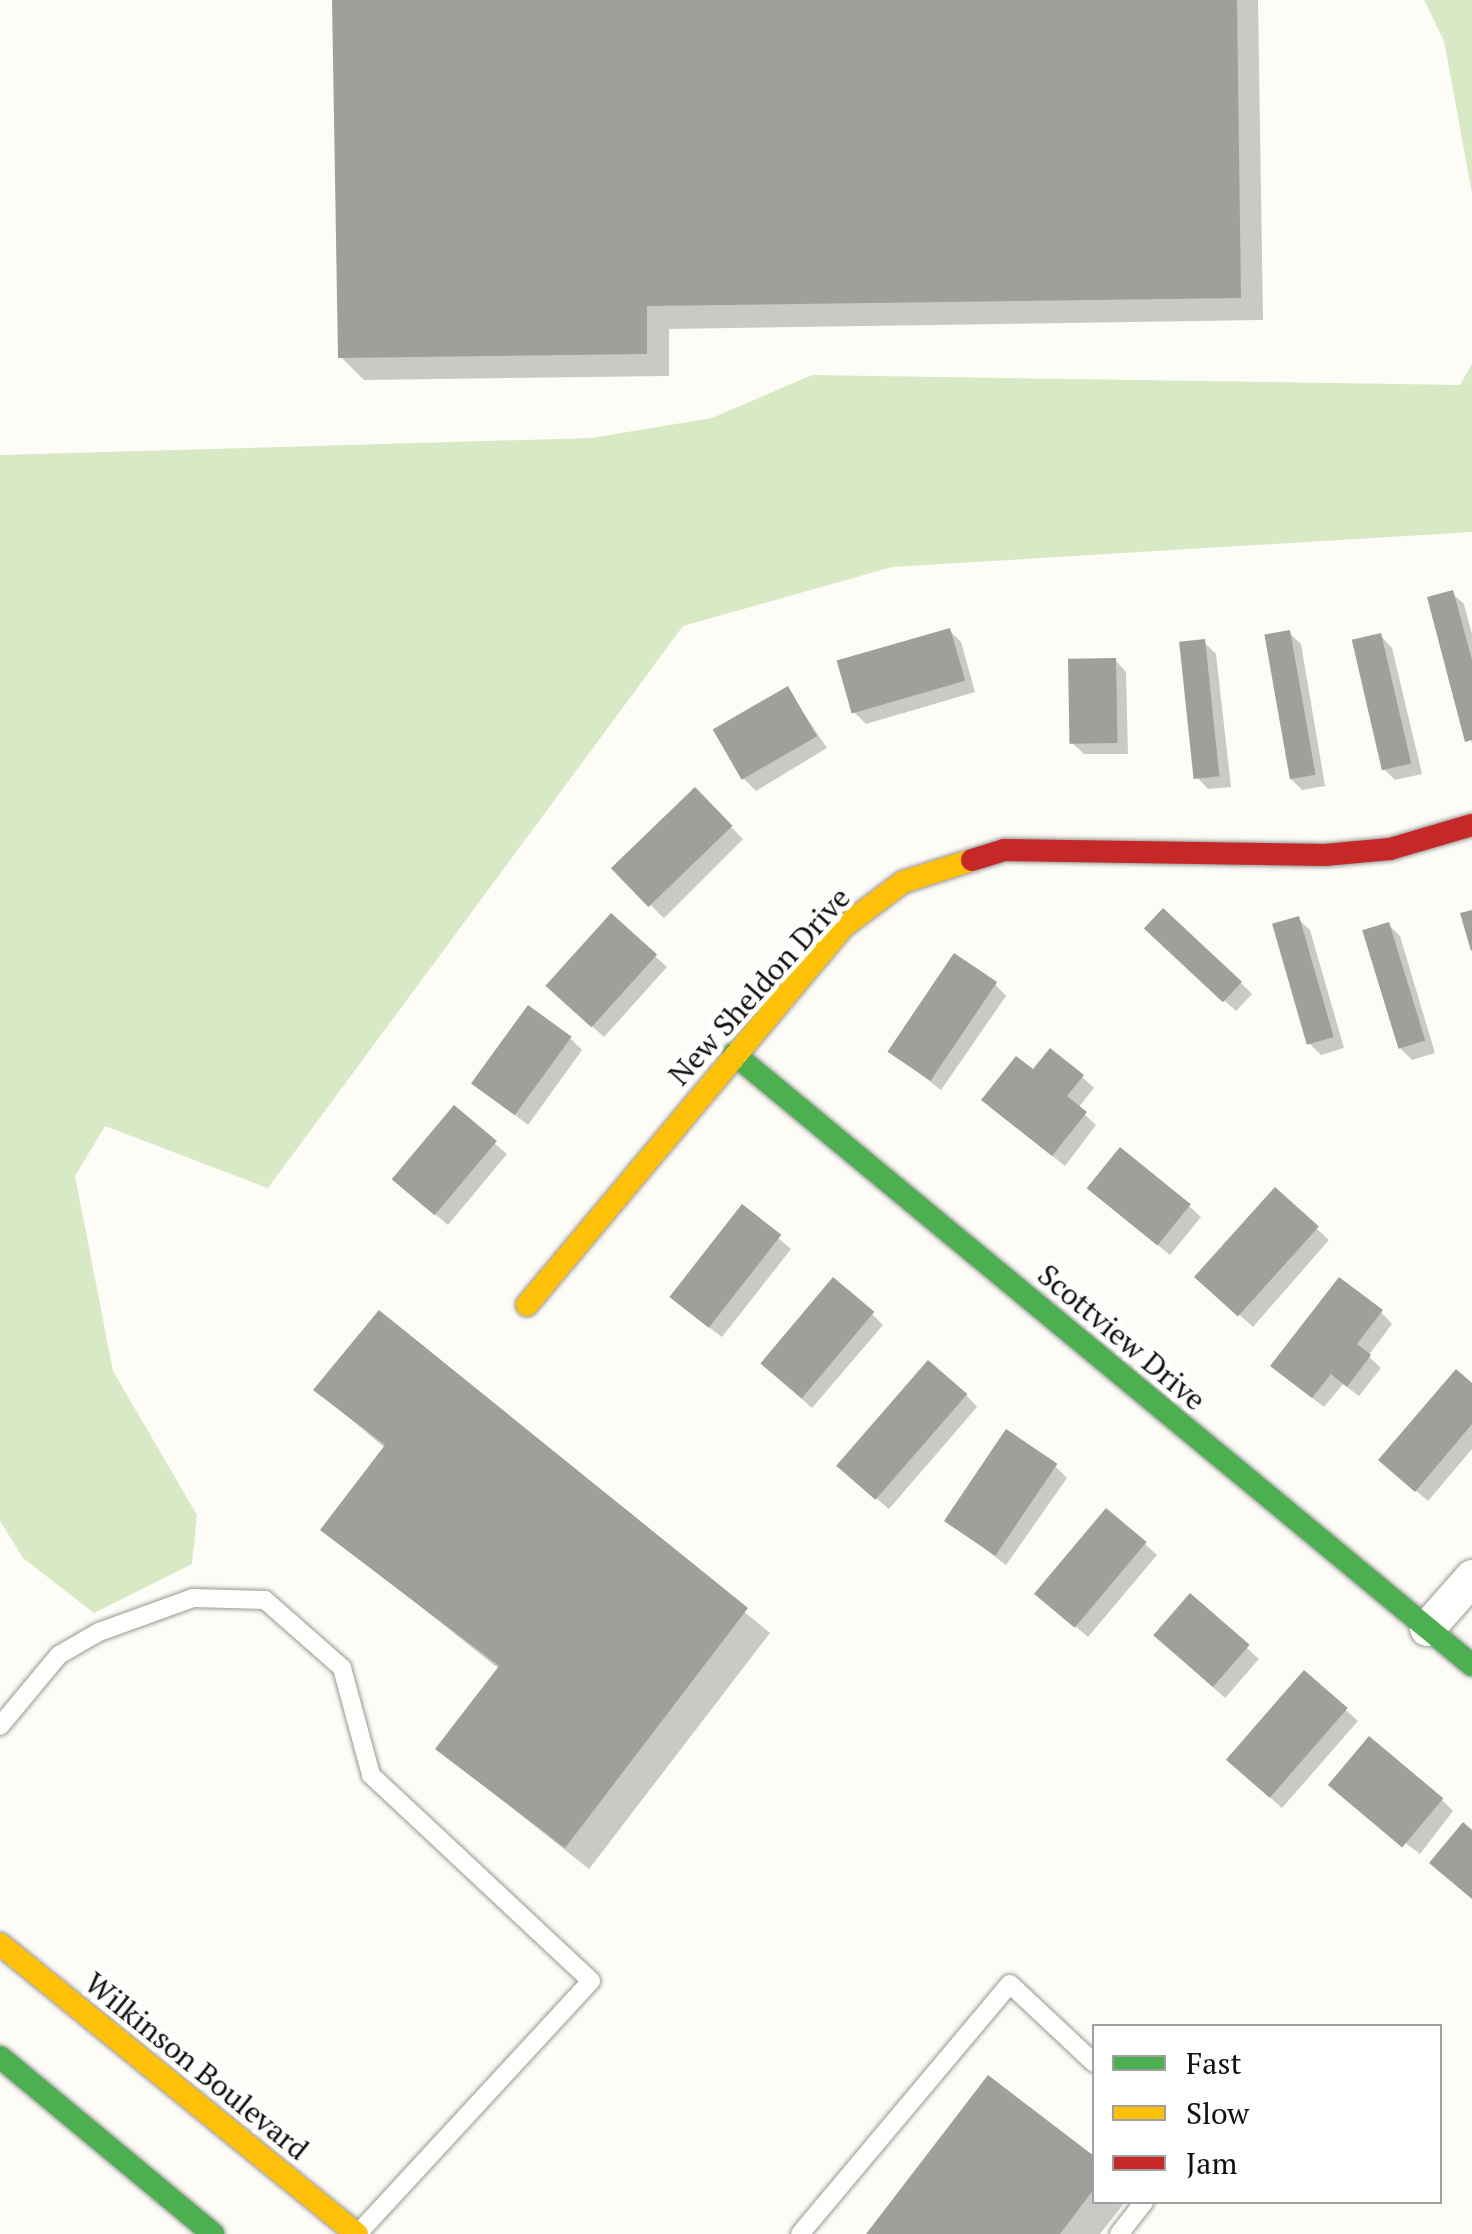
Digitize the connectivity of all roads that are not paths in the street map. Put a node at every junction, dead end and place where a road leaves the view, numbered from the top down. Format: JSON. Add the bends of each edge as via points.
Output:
{"nodes":[{"id":1,"x":1472,"y":825,"type":"edge"},
{"id":2,"x":734,"y":1054,"type":"junction"},
{"id":3,"x":527,"y":1305,"type":"dead end"},
{"id":4,"x":1472,"y":1577,"type":"edge"},
{"id":5,"x":1427,"y":1628,"type":"junction"},
{"id":6,"x":1472,"y":1665,"type":"edge"},
{"id":7,"x":0,"y":1726,"type":"edge"},
{"id":8,"x":0,"y":1944,"type":"edge"},
{"id":9,"x":0,"y":2057,"type":"edge"},
{"id":10,"x":1092,"y":2061,"type":"edge"},
{"id":11,"x":1142,"y":2204,"type":"edge"},
{"id":12,"x":213,"y":2234,"type":"edge"},
{"id":13,"x":357,"y":2234,"type":"edge"},
{"id":14,"x":800,"y":2234,"type":"edge"},
{"id":15,"x":1120,"y":2234,"type":"edge"}],
"edges":[{"from":1,"to":2,"type":"street","name":"New Sheldon Drive","via":[[1390,848],[1325,856],[1050,848],[952,861],[884,892],[843,927]]},
{"from":2,"to":3,"type":"street","name":"New Sheldon Drive"},
{"from":2,"to":5,"type":"street","name":"Scottview Drive"},
{"from":4,"to":5,"type":"street"},
{"from":5,"to":6,"type":"street","name":"Scottview Drive"},
{"from":7,"to":13,"type":"lane","via":[[59,1655],[99,1632],[193,1598],[265,1600],[342,1668],[371,1775],[591,1981]]},
{"from":8,"to":13,"type":"street","name":"Wilkinson Boulevard"},
{"from":9,"to":12,"type":"street"},
{"from":10,"to":14,"type":"lane","via":[[1010,1984]]},
{"from":11,"to":15,"type":"lane"}]}
